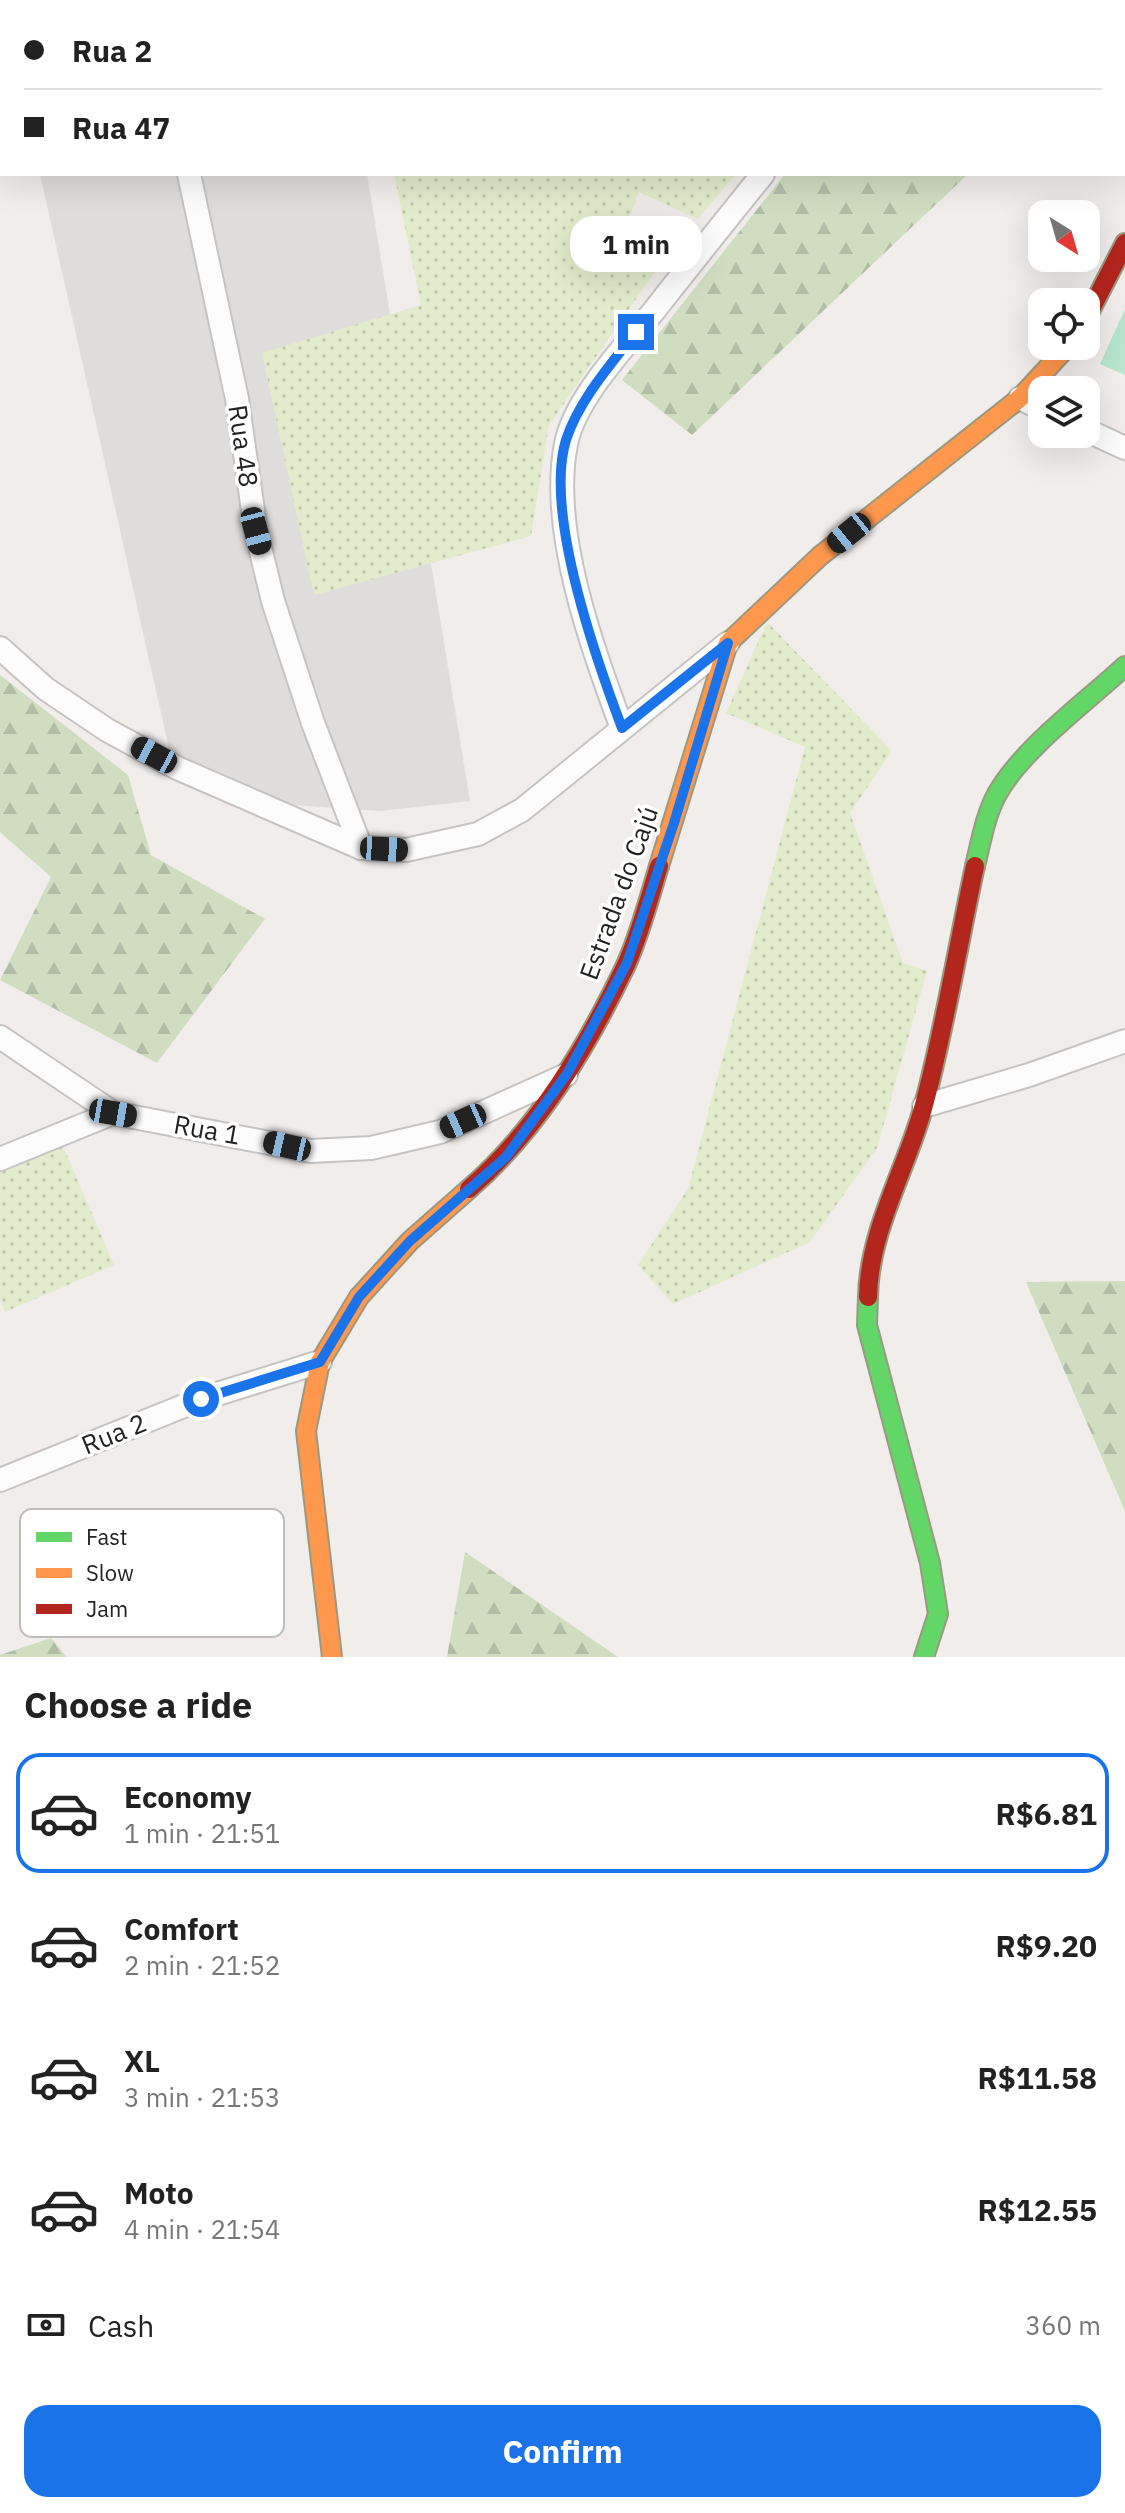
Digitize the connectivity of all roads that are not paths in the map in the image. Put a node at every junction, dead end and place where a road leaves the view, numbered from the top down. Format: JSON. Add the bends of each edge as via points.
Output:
{"nodes":[{"id":1,"x":189,"y":176,"type":"edge"},
{"id":2,"x":761,"y":176,"type":"edge"},
{"id":3,"x":1125,"y":243,"type":"edge"},
{"id":4,"x":1100,"y":292,"type":"edge"},
{"id":5,"x":1055,"y":360,"type":"edge"},
{"id":6,"x":1020,"y":398,"type":"junction"},
{"id":7,"x":1028,"y":402,"type":"edge"},
{"id":8,"x":1100,"y":436,"type":"edge"},
{"id":9,"x":1125,"y":448,"type":"edge"},
{"id":10,"x":728,"y":643,"type":"junction"},
{"id":11,"x":0,"y":648,"type":"edge"},
{"id":12,"x":1123,"y":673,"type":"edge"},
{"id":13,"x":622,"y":728,"type":"junction"},
{"id":14,"x":361,"y":848,"type":"junction"},
{"id":15,"x":0,"y":1037,"type":"edge"},
{"id":16,"x":1125,"y":1041,"type":"edge"},
{"id":17,"x":567,"y":1074,"type":"junction"},
{"id":18,"x":924,"y":1106,"type":"junction"},
{"id":19,"x":113,"y":1113,"type":"junction"},
{"id":20,"x":0,"y":1159,"type":"edge"},
{"id":21,"x":320,"y":1362,"type":"junction"},
{"id":22,"x":0,"y":1480,"type":"edge"},
{"id":23,"x":332,"y":1657,"type":"edge"},
{"id":24,"x":924,"y":1657,"type":"edge"}],
"edges":[{"from":1,"to":14,"type":"street","name":"Rua 48","via":[[270,587],[313,723]]},
{"from":2,"to":13,"type":"street","via":[[618,355],[566,442],[561,506],[589,639]]},
{"from":3,"to":4,"type":"main road"},
{"from":5,"to":6,"type":"main road","name":"Estrada do Cajú"},
{"from":6,"to":7,"type":"street"},
{"from":6,"to":10,"type":"main road","name":"Estrada do Cajú","via":[[820,556]]},
{"from":8,"to":9,"type":"street"},
{"from":10,"to":13,"type":"street"},
{"from":10,"to":17,"type":"main road","name":"Estrada do Cajú","via":[[627,963]]},
{"from":11,"to":14,"type":"street","via":[[46,689],[107,730],[177,768]]},
{"from":12,"to":18,"type":"main road","via":[[1027,757],[997,794],[983,831]]},
{"from":13,"to":14,"type":"street","via":[[522,810],[478,834],[406,850]]},
{"from":15,"to":19,"type":"street","name":"Rua 1"},
{"from":16,"to":18,"type":"street"},
{"from":17,"to":19,"type":"street","name":"Rua 1","via":[[440,1132],[371,1148],[311,1151]]},
{"from":17,"to":21,"type":"main road","name":"Estrada do Cajú","via":[[506,1157],[410,1241],[359,1297]]},
{"from":18,"to":24,"type":"main road","via":[[868,1280],[867,1325],[930,1563],[938,1614]]},
{"from":19,"to":20,"type":"street"},
{"from":21,"to":22,"type":"street","name":"Rua 2","via":[[201,1399]]},
{"from":21,"to":23,"type":"main road","name":"Estrada do Cajú","via":[[306,1431]]}]}
